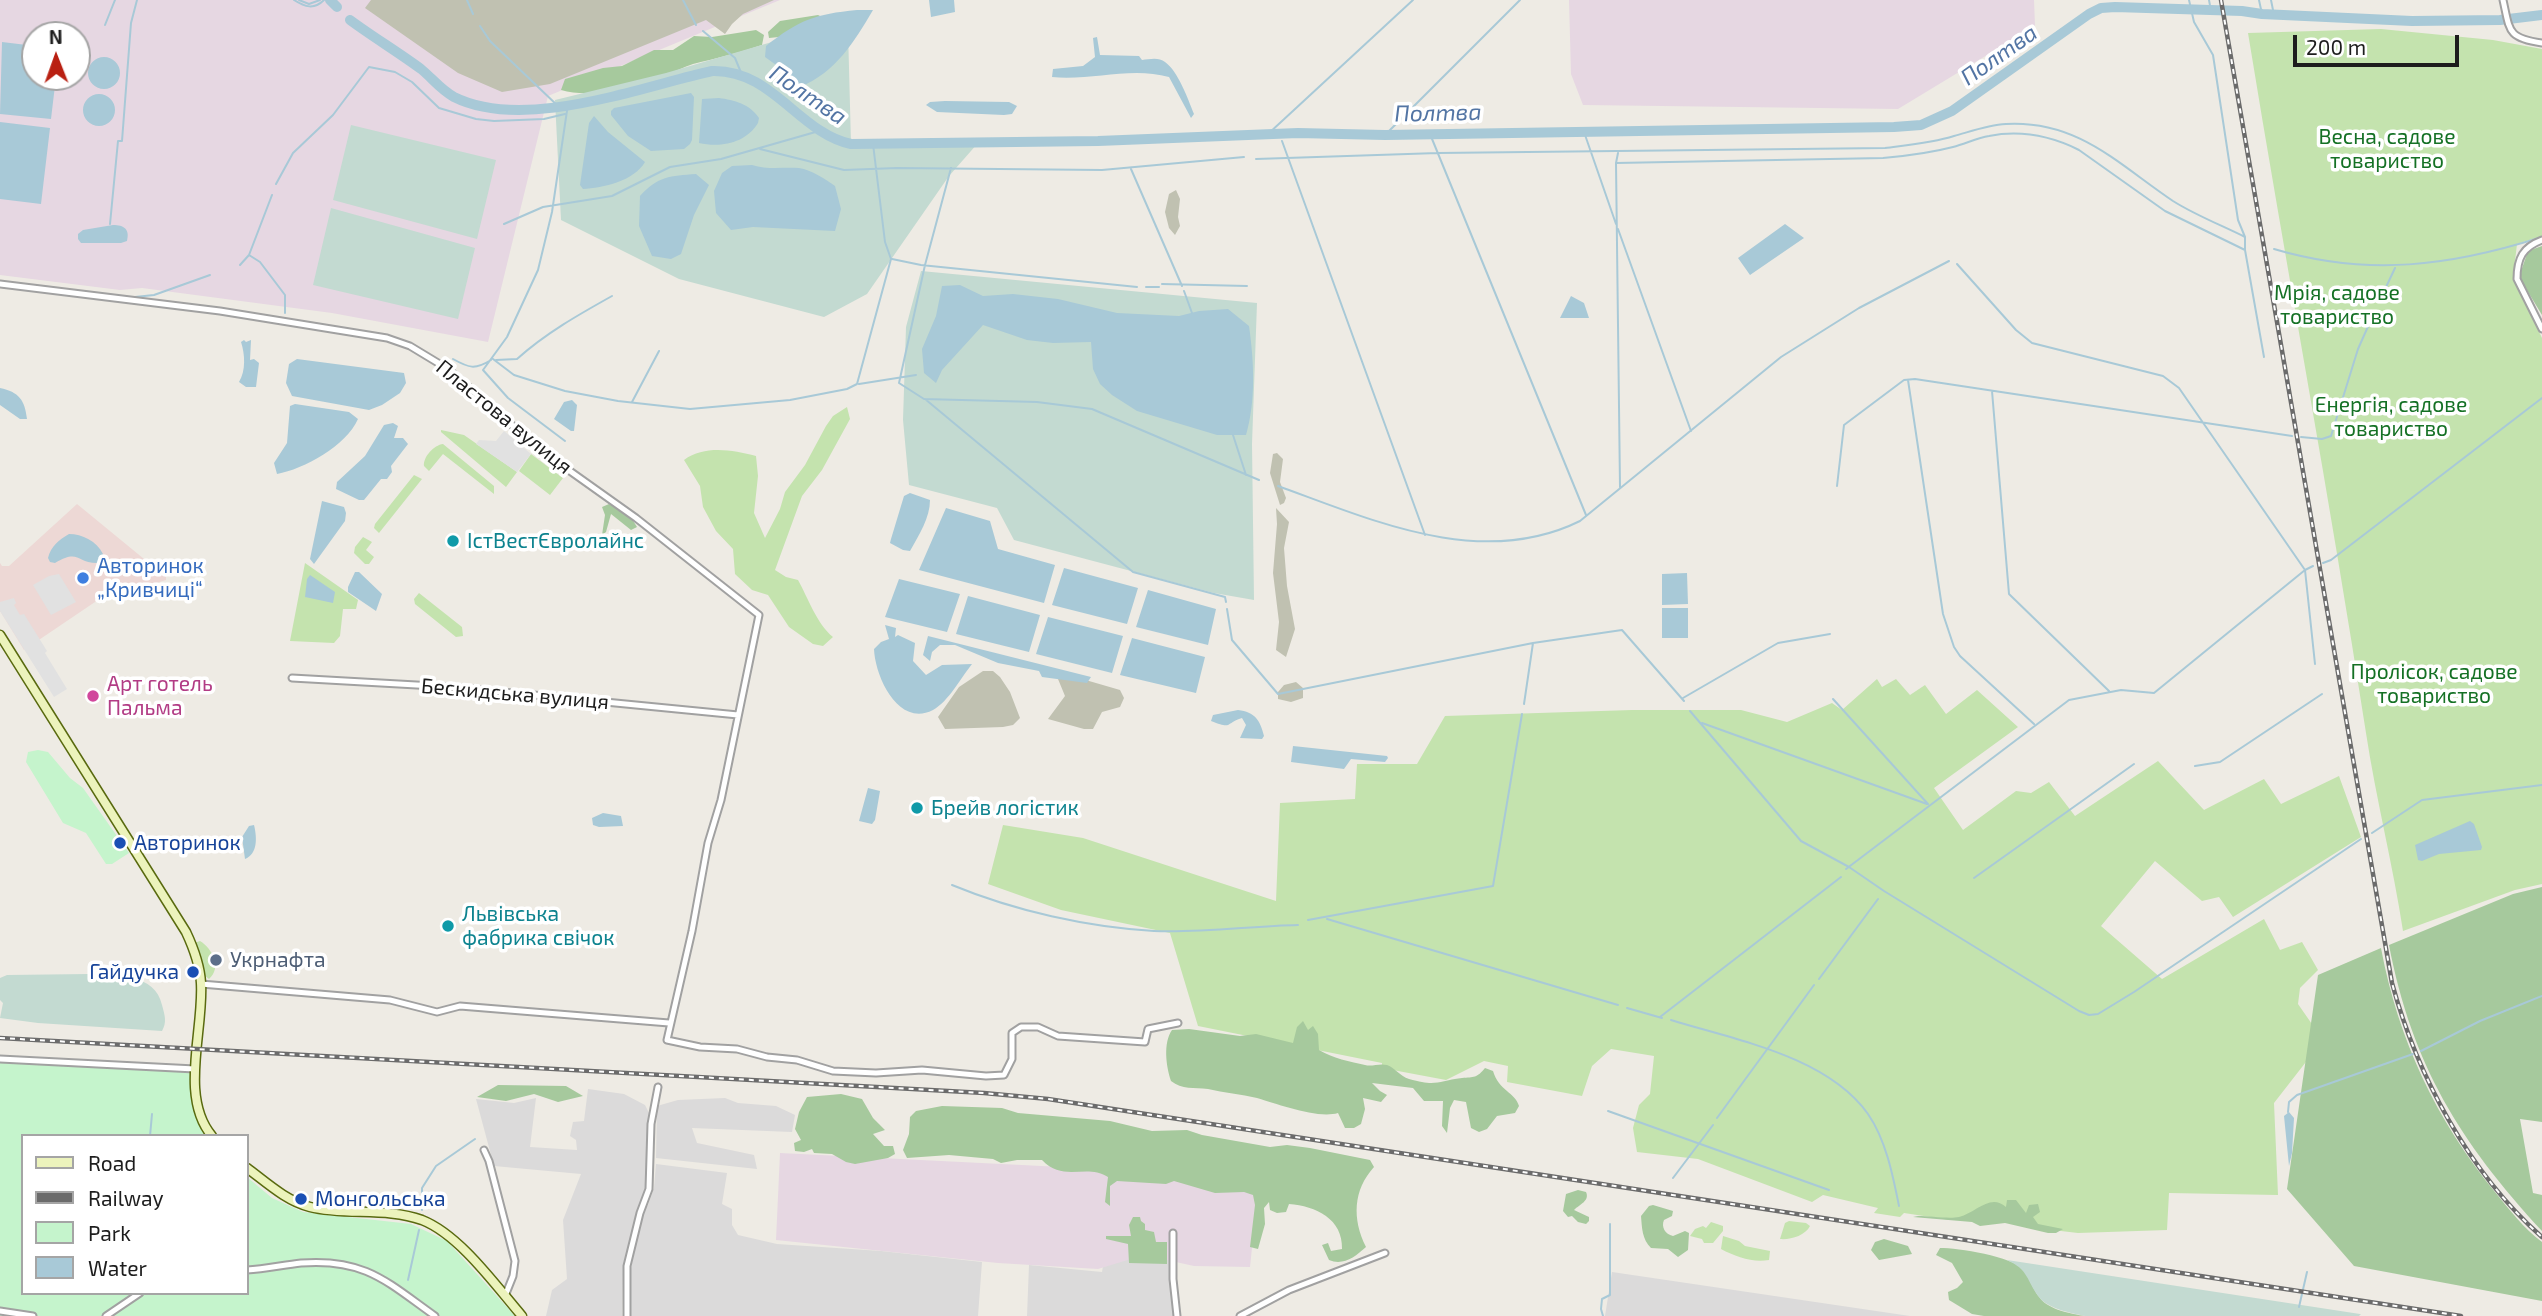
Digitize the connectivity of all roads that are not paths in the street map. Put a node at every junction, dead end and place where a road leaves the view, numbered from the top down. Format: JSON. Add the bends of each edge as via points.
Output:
{"nodes":[{"id":1,"x":2503,"y":0,"type":"edge"},
{"id":2,"x":2542,"y":43,"type":"edge"},
{"id":3,"x":2542,"y":240,"type":"edge"},
{"id":4,"x":0,"y":284,"type":"edge"},
{"id":5,"x":2542,"y":329,"type":"edge"},
{"id":6,"x":0,"y":635,"type":"edge"},
{"id":7,"x":292,"y":678,"type":"dead end"},
{"id":8,"x":738,"y":715,"type":"junction"},
{"id":9,"x":201,"y":984,"type":"junction"},
{"id":10,"x":669,"y":1023,"type":"junction"},
{"id":11,"x":1178,"y":1023,"type":"dead end"},
{"id":12,"x":0,"y":1059,"type":"edge"},
{"id":13,"x":195,"y":1069,"type":"junction"},
{"id":14,"x":658,"y":1087,"type":"dead end"},
{"id":15,"x":211,"y":1134,"type":"edge"},
{"id":16,"x":484,"y":1150,"type":"dead end"},
{"id":17,"x":248,"y":1169,"type":"edge"},
{"id":18,"x":1173,"y":1233,"type":"dead end"},
{"id":19,"x":1385,"y":1253,"type":"dead end"},
{"id":20,"x":248,"y":1270,"type":"edge"},
{"id":21,"x":137,"y":1295,"type":"edge"},
{"id":22,"x":505,"y":1296,"type":"junction"},
{"id":23,"x":0,"y":1311,"type":"edge"},
{"id":24,"x":33,"y":1316,"type":"edge"},
{"id":25,"x":106,"y":1316,"type":"edge"},
{"id":26,"x":435,"y":1316,"type":"edge"},
{"id":27,"x":522,"y":1316,"type":"edge"},
{"id":28,"x":626,"y":1316,"type":"edge"},
{"id":29,"x":1177,"y":1316,"type":"edge"},
{"id":30,"x":1240,"y":1316,"type":"edge"}],
"edges":[{"from":1,"to":2,"type":"street","via":[[2514,35]]},
{"from":3,"to":5,"type":"street","via":[[2521,252],[2517,271]]},
{"from":4,"to":8,"type":"street","name":"Пластова вулиця","via":[[220,311],[387,338],[410,346],[448,369],[540,449],[760,615]]},
{"from":6,"to":9,"type":"main road","via":[[186,932]]},
{"from":7,"to":8,"type":"street","name":"Бескидська вулиця","via":[[452,687]]},
{"from":8,"to":10,"type":"street"},
{"from":9,"to":10,"type":"street","via":[[390,1000],[437,1012],[460,1006]]},
{"from":9,"to":13,"type":"main road"},
{"from":10,"to":11,"type":"street","via":[[667,1040],[797,1060],[833,1071],[922,1070],[986,1076],[1004,1075],[1012,1059],[1012,1033],[1021,1027],[1038,1027],[1058,1036],[1145,1042],[1148,1029]]},
{"from":12,"to":13,"type":"street"},
{"from":13,"to":15,"type":"main road","via":[[200,1115]]},
{"from":14,"to":28,"type":"street","via":[[651,1124],[649,1189],[627,1266]]},
{"from":16,"to":22,"type":"street","via":[[515,1261]]},
{"from":17,"to":22,"type":"main road","via":[[309,1207],[422,1220],[460,1247]]},
{"from":18,"to":29,"type":"street"},
{"from":19,"to":30,"type":"street","via":[[1289,1290]]},
{"from":20,"to":26,"type":"street","via":[[305,1263],[352,1266],[384,1279]]},
{"from":21,"to":25,"type":"street"},
{"from":22,"to":27,"type":"main road"},
{"from":23,"to":24,"type":"street"}]}
